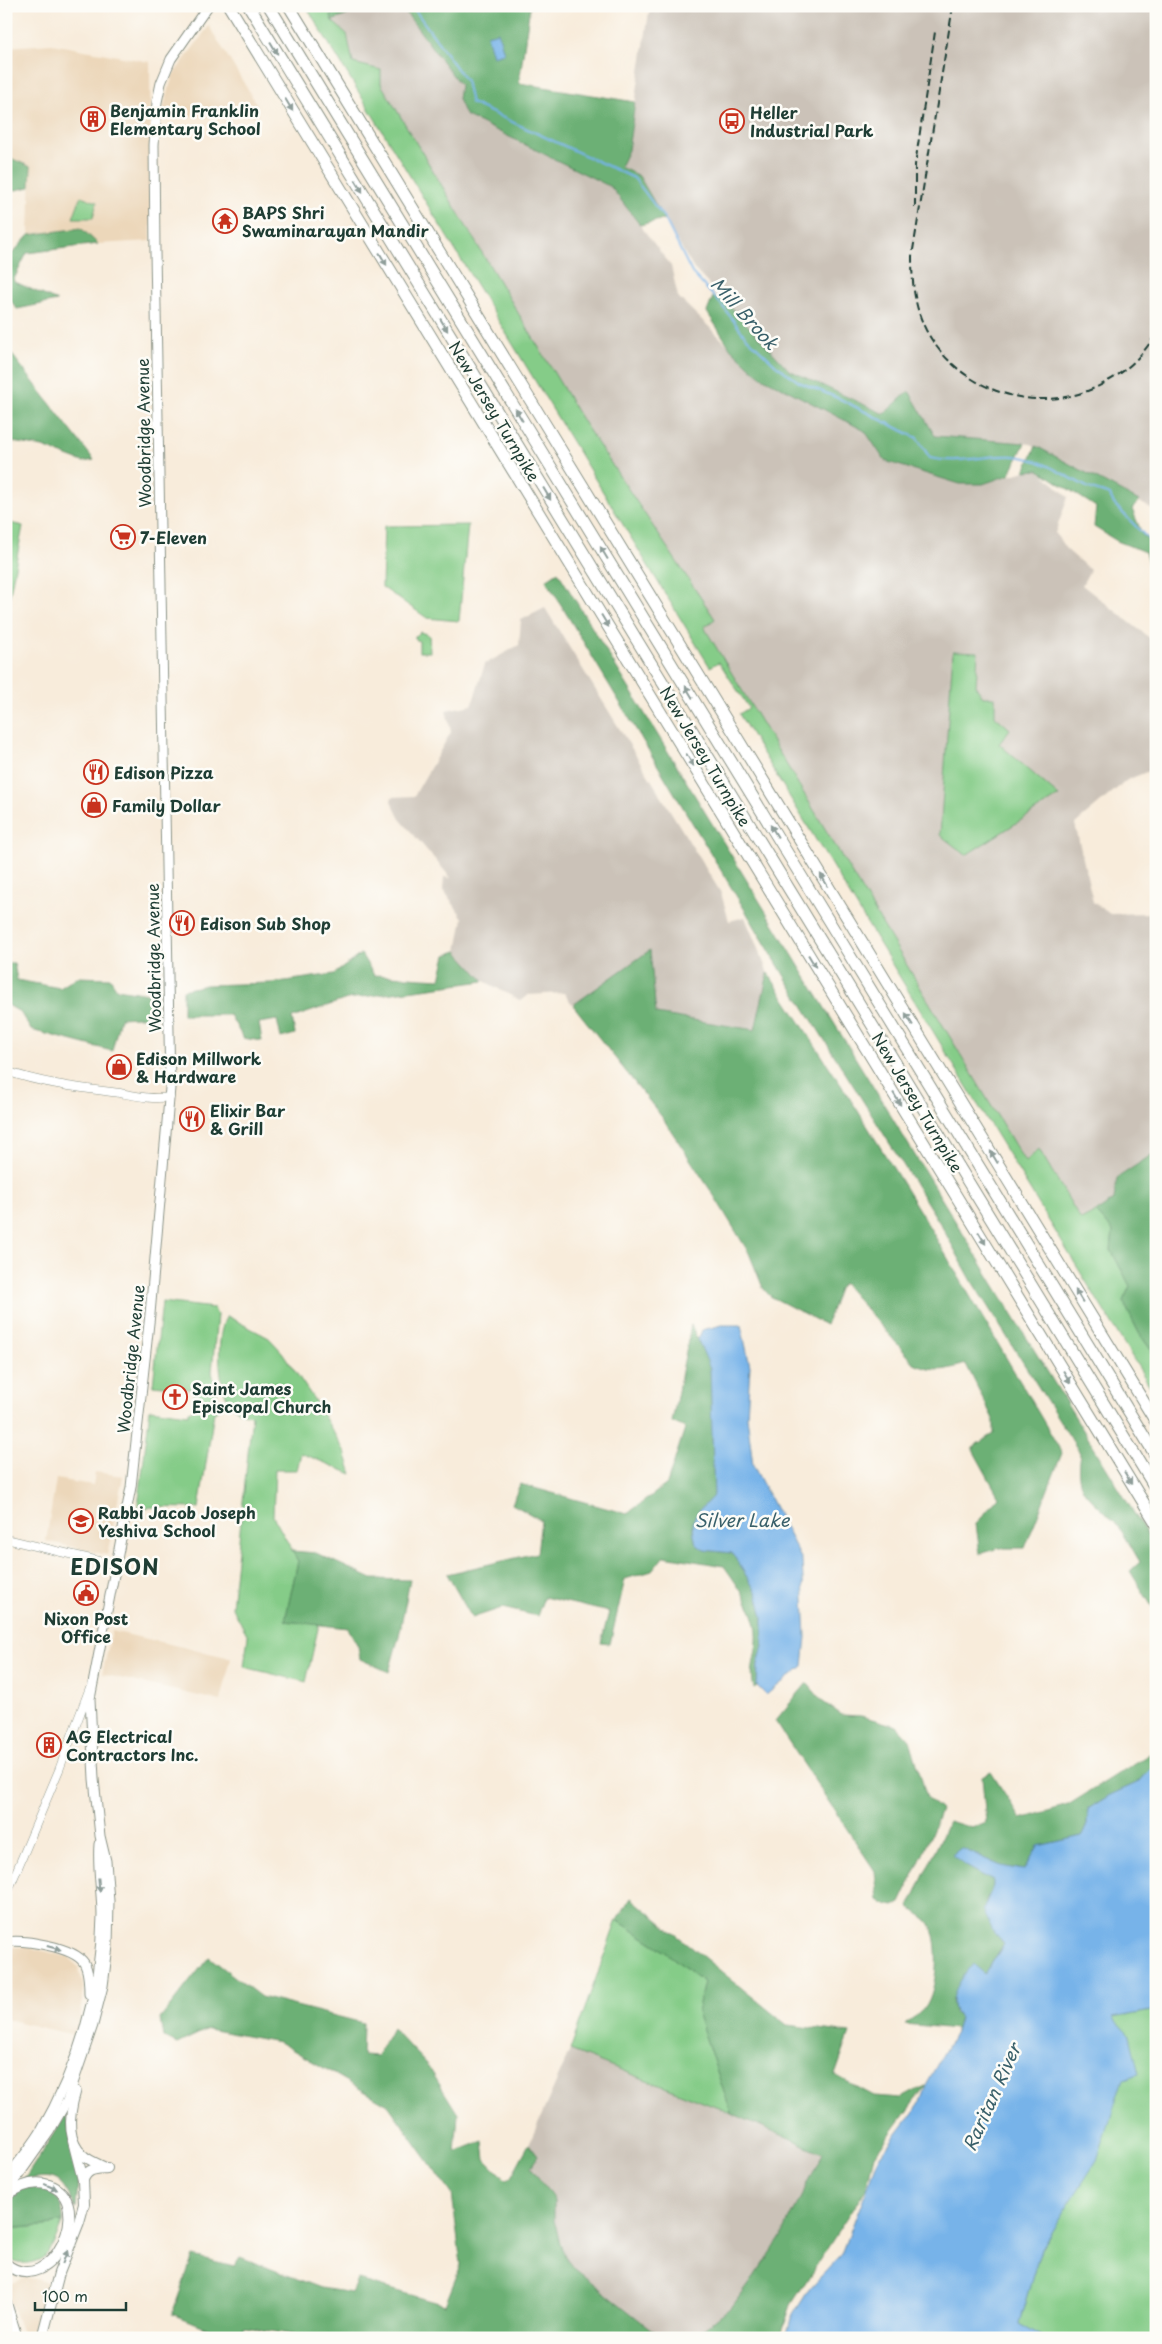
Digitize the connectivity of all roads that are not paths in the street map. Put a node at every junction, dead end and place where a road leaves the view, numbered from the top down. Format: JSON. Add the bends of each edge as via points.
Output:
{"nodes":[{"id":1,"x":229,"y":6,"type":"edge"},
{"id":2,"x":249,"y":6,"type":"edge"},
{"id":3,"x":269,"y":6,"type":"edge"},
{"id":4,"x":289,"y":6,"type":"edge"},
{"id":5,"x":212,"y":7,"type":"edge"},
{"id":6,"x":6,"y":1071,"type":"edge"},
{"id":7,"x":170,"y":1097,"type":"junction"},
{"id":8,"x":1156,"y":1422,"type":"edge"},
{"id":9,"x":1156,"y":1456,"type":"edge"},
{"id":10,"x":1156,"y":1489,"type":"edge"},
{"id":11,"x":1156,"y":1523,"type":"edge"},
{"id":12,"x":6,"y":1539,"type":"edge"},
{"id":13,"x":116,"y":1565,"type":"junction"},
{"id":14,"x":92,"y":1681,"type":"junction"},
{"id":15,"x":100,"y":1836,"type":"junction"},
{"id":16,"x":6,"y":1896,"type":"edge"},
{"id":17,"x":6,"y":1942,"type":"edge"},
{"id":18,"x":88,"y":2022,"type":"junction"},
{"id":19,"x":84,"y":2054,"type":"junction"},
{"id":20,"x":74,"y":2141,"type":"junction"},
{"id":21,"x":107,"y":2168,"type":"joint"},
{"id":22,"x":6,"y":2179,"type":"edge"},
{"id":23,"x":83,"y":2180,"type":"junction"},
{"id":24,"x":6,"y":2194,"type":"edge"},
{"id":25,"x":6,"y":2264,"type":"edge"},
{"id":26,"x":6,"y":2303,"type":"edge"},
{"id":27,"x":17,"y":2338,"type":"edge"},
{"id":28,"x":42,"y":2338,"type":"edge"}],
"edges":[{"from":1,"to":11,"type":"highway","name":"New Jersey Turnpike","one_way":true},
{"from":2,"to":10,"type":"highway","name":"New Jersey Turnpike","one_way":true},
{"from":9,"to":3,"type":"highway","name":"New Jersey Turnpike","one_way":true},
{"from":8,"to":4,"type":"highway","one_way":true},
{"from":5,"to":7,"type":"main road","name":"Woodbridge Avenue","via":[[171,59],[157,102],[154,145]]},
{"from":6,"to":7,"type":"street","via":[[72,1087],[154,1098]]},
{"from":7,"to":13,"type":"main road","name":"Woodbridge Avenue","via":[[143,1385],[131,1487]]},
{"from":12,"to":13,"type":"street"},
{"from":13,"to":14,"type":"main road","name":"Woodbridge Avenue"},
{"from":14,"to":15,"type":"main road","via":[[89,1716]]},
{"from":14,"to":16,"type":"street","name":"Woodbridge Avenue"},
{"from":15,"to":18,"type":"main road","one_way":true,"via":[[100,1946]]},
{"from":15,"to":19,"type":"main road","via":[[106,1861],[109,1901],[108,1946],[103,1986]]},
{"from":17,"to":18,"type":"main road","one_way":true,"via":[[25,1940],[72,1953],[79,1958],[87,1970],[89,1982]]},
{"from":18,"to":22,"type":"main road","via":[[66,2082],[39,2135]]},
{"from":19,"to":20,"type":"main road","via":[[71,2109]]},
{"from":19,"to":24,"type":"main road","via":[[66,2101],[49,2132]]},
{"from":20,"to":21,"type":"main road","via":[[83,2155]]},
{"from":20,"to":23,"type":"highway"},
{"from":21,"to":23,"type":"highway","via":[[91,2170]]},
{"from":28,"to":23,"type":"highway","one_way":true,"via":[[59,2273],[84,2204]]},
{"from":24,"to":25,"type":"highway","one_way":true,"via":[[24,2185],[53,2186],[64,2196],[70,2214],[70,2222],[58,2250],[44,2268],[24,2272]]},
{"from":26,"to":27,"type":"highway"}]}
